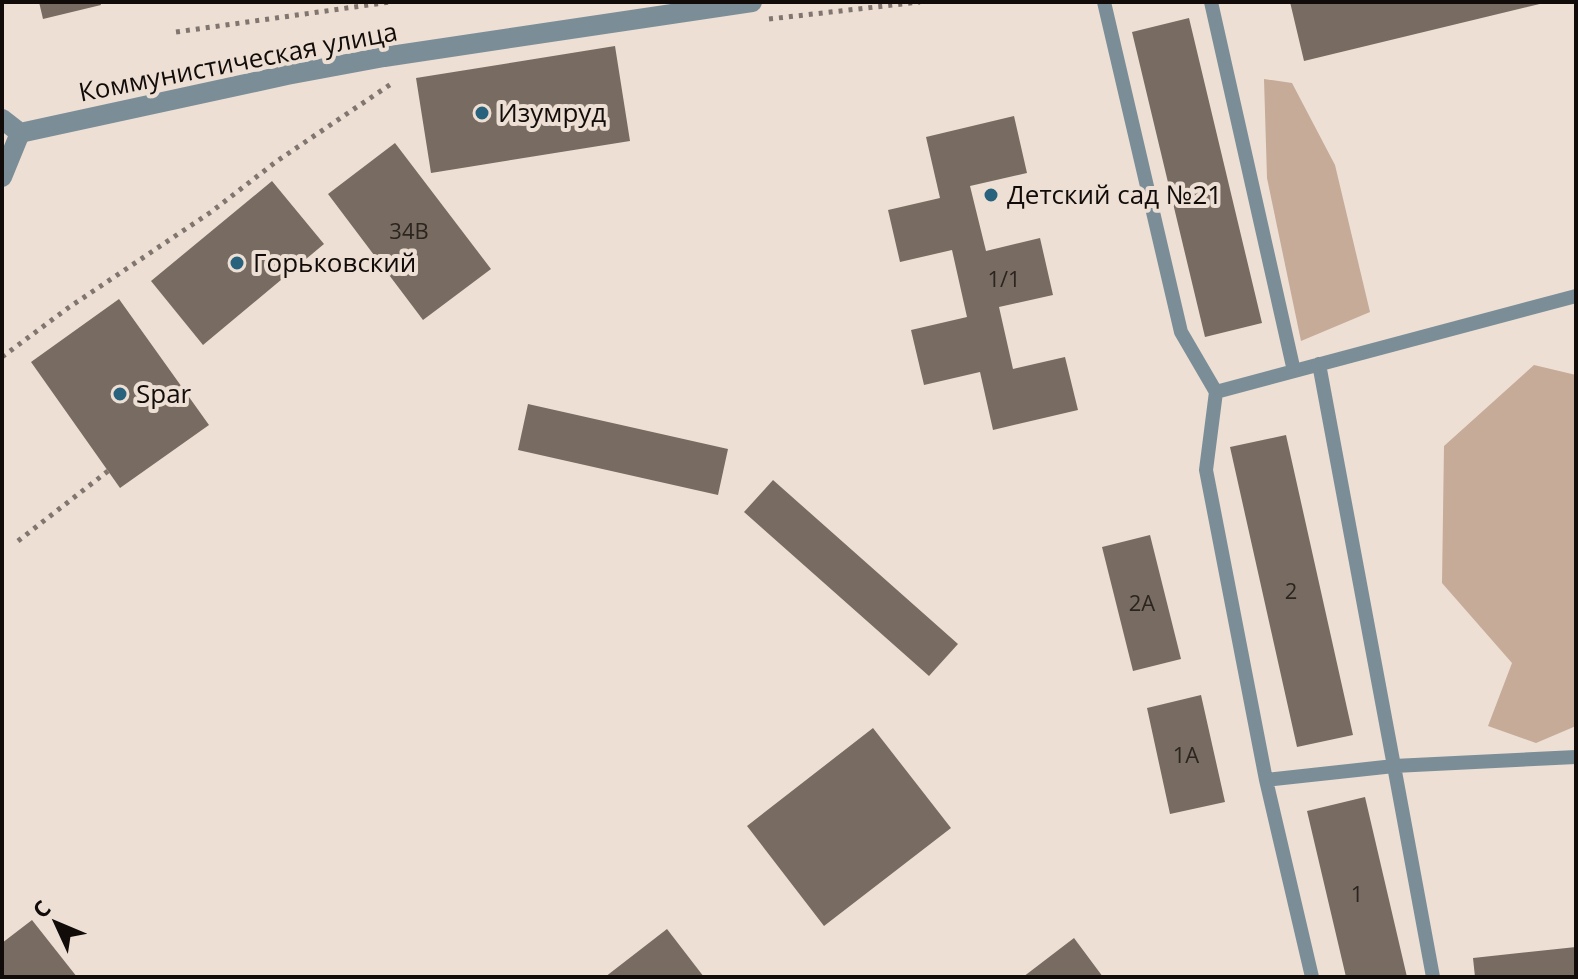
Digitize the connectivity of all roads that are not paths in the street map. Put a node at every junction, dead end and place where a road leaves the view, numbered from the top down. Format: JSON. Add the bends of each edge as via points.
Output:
{"nodes":[{"id":1,"x":752,"y":2,"type":"edge"},
{"id":2,"x":1104,"y":2,"type":"edge"},
{"id":3,"x":1211,"y":2,"type":"edge"},
{"id":4,"x":2,"y":119,"type":"edge"},
{"id":5,"x":20,"y":133,"type":"junction"},
{"id":6,"x":2,"y":177,"type":"edge"},
{"id":7,"x":1576,"y":296,"type":"edge"},
{"id":8,"x":1319,"y":364,"type":"junction"},
{"id":9,"x":1294,"y":371,"type":"junction"},
{"id":10,"x":1216,"y":392,"type":"junction"},
{"id":11,"x":1576,"y":757,"type":"edge"},
{"id":12,"x":1394,"y":766,"type":"junction"},
{"id":13,"x":1266,"y":780,"type":"junction"},
{"id":14,"x":1312,"y":977,"type":"edge"},
{"id":15,"x":1433,"y":977,"type":"edge"}],
"edges":[{"from":1,"to":5,"type":"street","name":"Коммунистическая улица","via":[[384,57]]},
{"from":2,"to":10,"type":"lane","via":[[1181,332]]},
{"from":3,"to":9,"type":"lane"},
{"from":4,"to":5,"type":"street"},
{"from":5,"to":6,"type":"street"},
{"from":7,"to":8,"type":"lane"},
{"from":8,"to":9,"type":"lane"},
{"from":8,"to":12,"type":"lane"},
{"from":9,"to":10,"type":"lane"},
{"from":10,"to":13,"type":"lane","via":[[1206,470]]},
{"from":11,"to":12,"type":"lane"},
{"from":12,"to":13,"type":"lane"},
{"from":12,"to":15,"type":"lane"},
{"from":13,"to":14,"type":"lane"}]}
